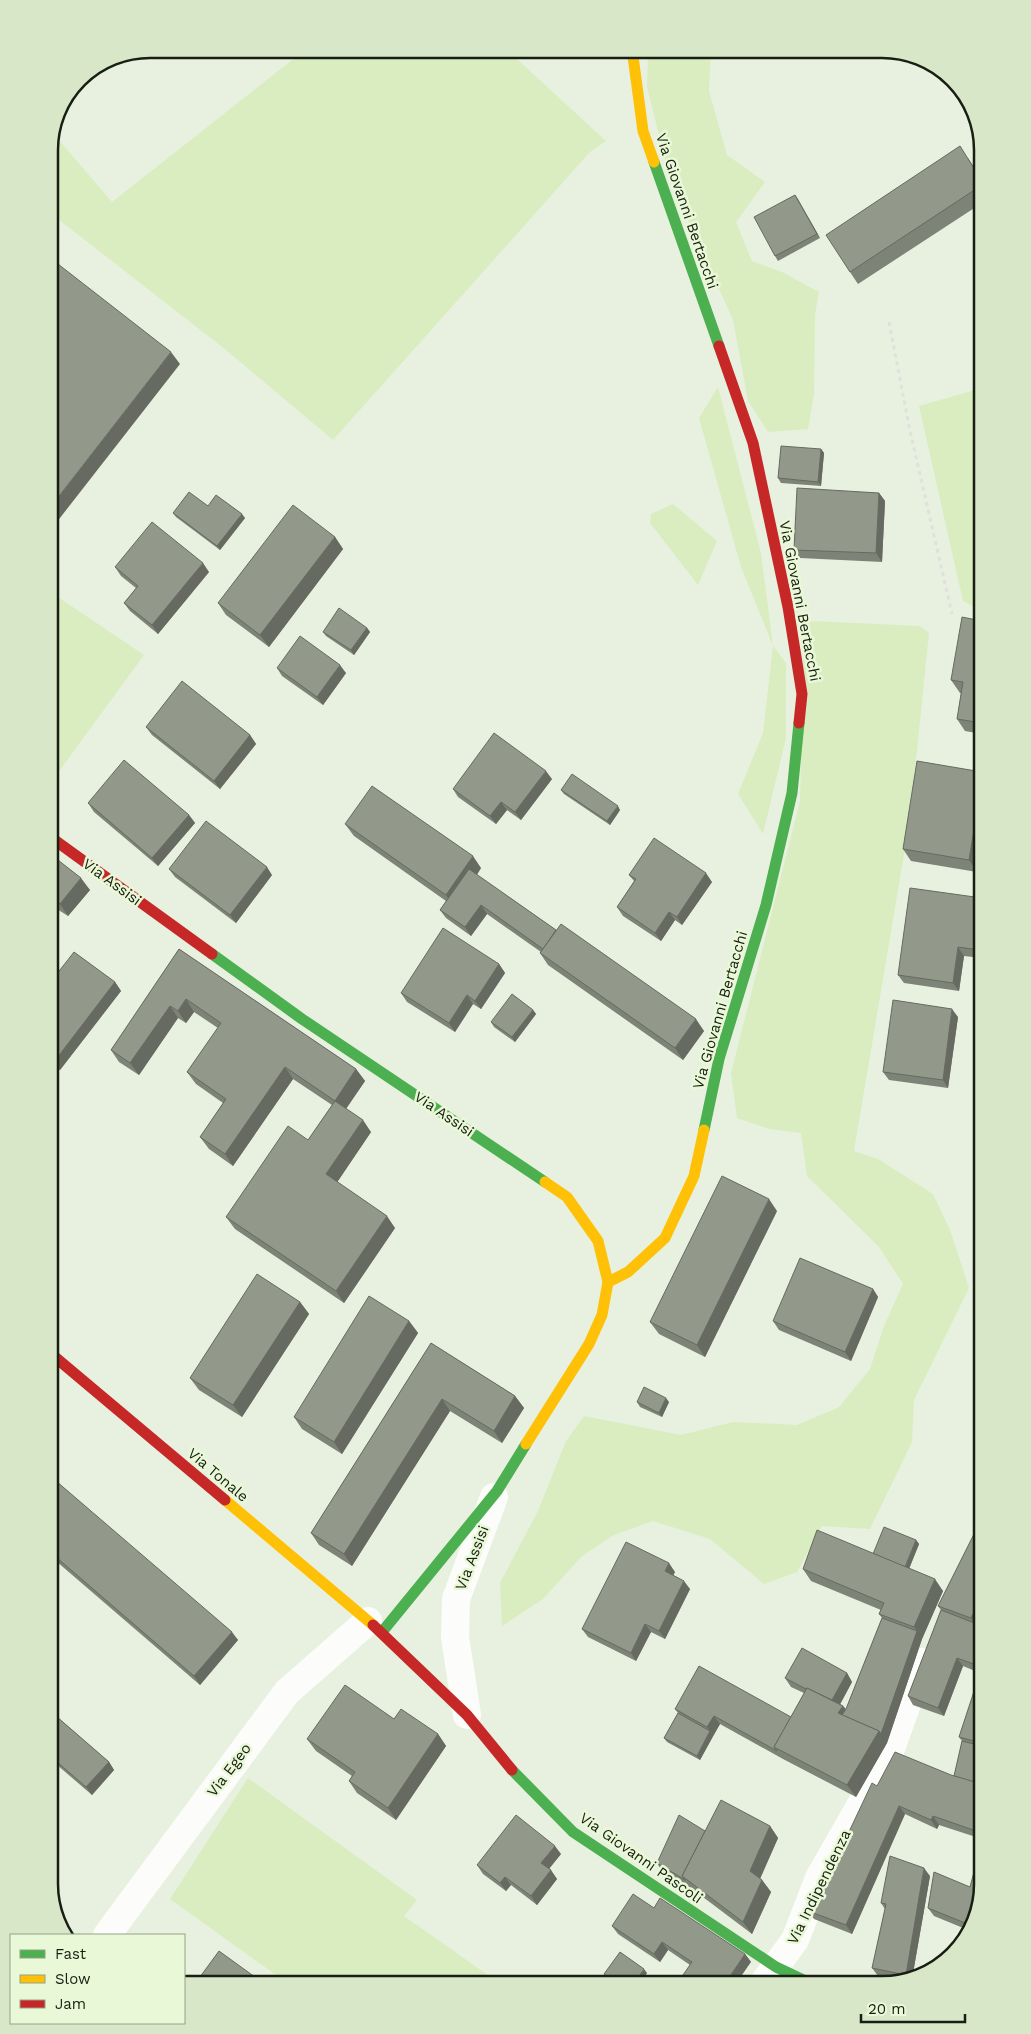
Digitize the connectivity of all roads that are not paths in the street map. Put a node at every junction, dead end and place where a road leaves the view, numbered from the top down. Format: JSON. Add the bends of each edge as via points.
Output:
{"nodes":[{"id":1,"x":633,"y":58,"type":"edge"},
{"id":2,"x":58,"y":843,"type":"edge"},
{"id":3,"x":608,"y":1282,"type":"junction"},
{"id":4,"x":58,"y":1360,"type":"edge"},
{"id":5,"x":497,"y":1491,"type":"junction"},
{"id":6,"x":375,"y":1626,"type":"junction"},
{"id":7,"x":930,"y":1642,"type":"edge"},
{"id":8,"x":468,"y":1715,"type":"junction"},
{"id":9,"x":107,"y":1934,"type":"edge"},
{"id":10,"x":769,"y":1976,"type":"edge"}],
"edges":[{"from":1,"to":3,"type":"street","name":"Via Giovanni Bertacchi","via":[[643,131],[753,443],[788,607],[802,694],[792,793],[766,905],[719,1059],[694,1176],[666,1238],[628,1272]]},
{"from":2,"to":3,"type":"street","name":"Via Assisi","via":[[302,1019],[567,1197],[598,1242]]},
{"from":3,"to":5,"type":"street","name":"Via Assisi","via":[[602,1315],[589,1344]]},
{"from":4,"to":6,"type":"street","name":"Via Tonale"},
{"from":5,"to":6,"type":"street","name":"Via Assisi"},
{"from":5,"to":8,"type":"street","name":"Via Assisi","via":[[456,1599],[455,1637]]},
{"from":6,"to":8,"type":"street","name":"Via Giovanni Pascoli"},
{"from":6,"to":9,"type":"street","name":"Via Egeo","via":[[287,1692]]},
{"from":7,"to":10,"type":"street","name":"Via Indipendenza","via":[[888,1757],[819,1878],[795,1940]]},
{"from":8,"to":10,"type":"street","name":"Via Giovanni Pascoli","via":[[509,1767],[573,1832]]}]}
